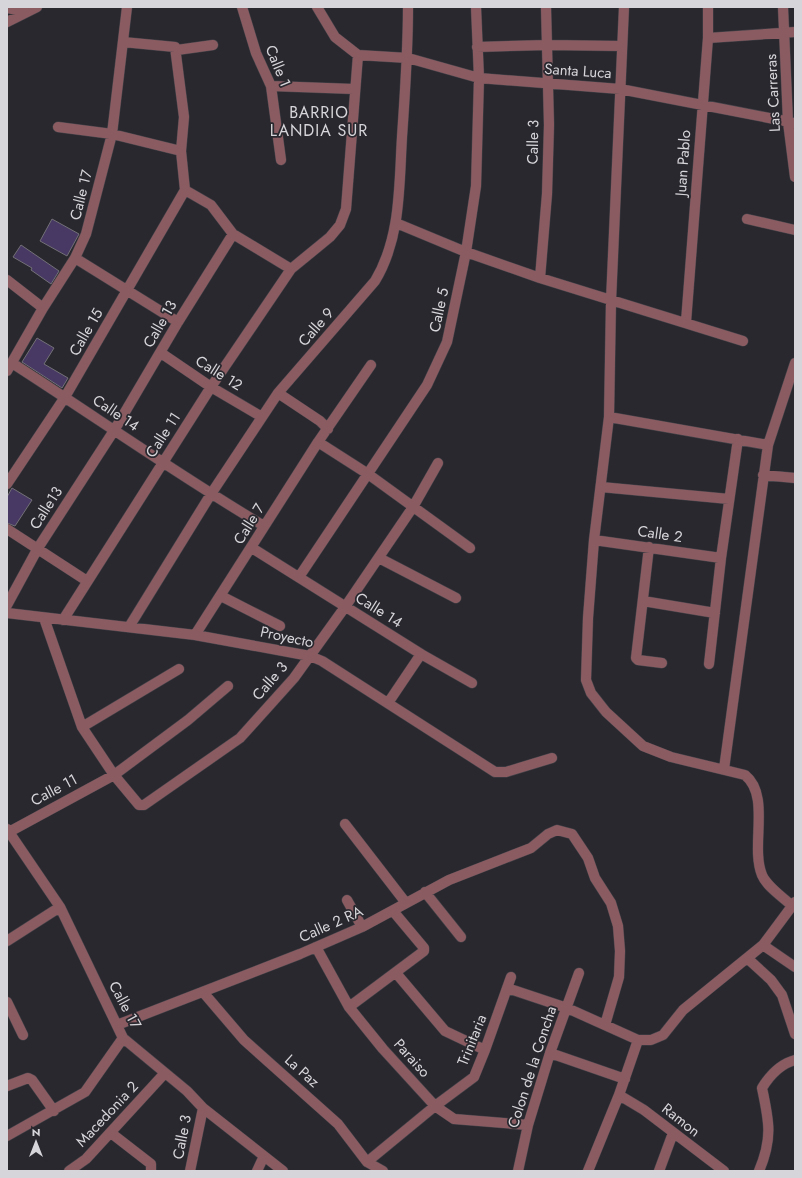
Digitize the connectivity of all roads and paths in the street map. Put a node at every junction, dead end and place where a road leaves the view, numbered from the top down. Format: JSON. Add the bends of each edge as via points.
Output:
{"nodes":[{"id":1,"x":37,"y":7,"type":"edge"},
{"id":2,"x":128,"y":7,"type":"edge"},
{"id":3,"x":242,"y":7,"type":"edge"},
{"id":4,"x":317,"y":7,"type":"edge"},
{"id":5,"x":408,"y":7,"type":"edge"},
{"id":6,"x":476,"y":7,"type":"edge"},
{"id":7,"x":546,"y":7,"type":"edge"},
{"id":8,"x":624,"y":7,"type":"edge"},
{"id":9,"x":708,"y":7,"type":"edge"},
{"id":10,"x":783,"y":7,"type":"edge"},
{"id":11,"x":7,"y":8,"type":"edge"},
{"id":12,"x":24,"y":12,"type":"junction"},
{"id":13,"x":7,"y":22,"type":"edge"},
{"id":14,"x":790,"y":32,"type":"edge"},
{"id":15,"x":708,"y":38,"type":"junction"},
{"id":16,"x":123,"y":42,"type":"junction"},
{"id":17,"x":547,"y":45,"type":"junction"},
{"id":18,"x":213,"y":46,"type":"dead end"},
{"id":19,"x":622,"y":46,"type":"junction"},
{"id":20,"x":477,"y":47,"type":"junction"},
{"id":21,"x":177,"y":50,"type":"junction"},
{"id":22,"x":358,"y":55,"type":"junction"},
{"id":23,"x":408,"y":58,"type":"junction"},
{"id":24,"x":479,"y":78,"type":"junction"},
{"id":25,"x":549,"y":84,"type":"junction"},
{"id":26,"x":271,"y":86,"type":"junction"},
{"id":27,"x":354,"y":89,"type":"junction"},
{"id":28,"x":620,"y":89,"type":"junction"},
{"id":29,"x":703,"y":106,"type":"junction"},
{"id":30,"x":792,"y":123,"type":"edge"},
{"id":31,"x":58,"y":127,"type":"dead end"},
{"id":32,"x":112,"y":134,"type":"junction"},
{"id":33,"x":181,"y":151,"type":"junction"},
{"id":34,"x":281,"y":160,"type":"dead end"},
{"id":35,"x":795,"y":177,"type":"edge"},
{"id":36,"x":185,"y":190,"type":"junction"},
{"id":37,"x":747,"y":219,"type":"dead end"},
{"id":38,"x":396,"y":223,"type":"junction"},
{"id":39,"x":795,"y":230,"type":"edge"},
{"id":40,"x":233,"y":234,"type":"junction"},
{"id":41,"x":466,"y":252,"type":"junction"},
{"id":42,"x":74,"y":258,"type":"junction"},
{"id":43,"x":291,"y":269,"type":"junction"},
{"id":44,"x":540,"y":278,"type":"junction"},
{"id":45,"x":7,"y":280,"type":"edge"},
{"id":46,"x":127,"y":291,"type":"junction"},
{"id":47,"x":611,"y":301,"type":"junction"},
{"id":48,"x":43,"y":308,"type":"junction"},
{"id":49,"x":178,"y":322,"type":"junction"},
{"id":50,"x":686,"y":322,"type":"junction"},
{"id":51,"x":744,"y":341,"type":"dead end"},
{"id":52,"x":161,"y":353,"type":"junction"},
{"id":53,"x":795,"y":363,"type":"edge"},
{"id":54,"x":371,"y":365,"type":"dead end"},
{"id":55,"x":9,"y":367,"type":"edge"},
{"id":56,"x":212,"y":387,"type":"junction"},
{"id":57,"x":278,"y":394,"type":"junction"},
{"id":58,"x":65,"y":397,"type":"junction"},
{"id":59,"x":262,"y":417,"type":"junction"},
{"id":60,"x":609,"y":417,"type":"junction"},
{"id":61,"x":115,"y":429,"type":"junction"},
{"id":62,"x":328,"y":429,"type":"junction"},
{"id":63,"x":738,"y":440,"type":"junction"},
{"id":64,"x":318,"y":442,"type":"junction"},
{"id":65,"x":768,"y":445,"type":"junction"},
{"id":66,"x":162,"y":464,"type":"junction"},
{"id":67,"x":438,"y":464,"type":"dead end"},
{"id":68,"x":368,"y":474,"type":"junction"},
{"id":69,"x":763,"y":475,"type":"junction"},
{"id":70,"x":795,"y":478,"type":"edge"},
{"id":71,"x":7,"y":484,"type":"edge"},
{"id":72,"x":601,"y":487,"type":"junction"},
{"id":73,"x":211,"y":494,"type":"junction"},
{"id":74,"x":729,"y":499,"type":"junction"},
{"id":75,"x":413,"y":507,"type":"junction"},
{"id":76,"x":264,"y":526,"type":"junction"},
{"id":77,"x":7,"y":529,"type":"edge"},
{"id":78,"x":594,"y":540,"type":"junction"},
{"id":79,"x":649,"y":547,"type":"junction"},
{"id":80,"x":38,"y":548,"type":"junction"},
{"id":81,"x":252,"y":548,"type":"junction"},
{"id":82,"x":470,"y":548,"type":"dead end"},
{"id":83,"x":379,"y":558,"type":"junction"},
{"id":84,"x":721,"y":558,"type":"junction"},
{"id":85,"x":299,"y":577,"type":"junction"},
{"id":86,"x":87,"y":581,"type":"junction"},
{"id":87,"x":221,"y":596,"type":"junction"},
{"id":88,"x":456,"y":598,"type":"dead end"},
{"id":89,"x":642,"y":602,"type":"junction"},
{"id":90,"x":7,"y":605,"type":"edge"},
{"id":91,"x":345,"y":607,"type":"junction"},
{"id":92,"x":7,"y":613,"type":"edge"},
{"id":93,"x":715,"y":613,"type":"junction"},
{"id":94,"x":44,"y":618,"type":"junction"},
{"id":95,"x":63,"y":620,"type":"junction"},
{"id":96,"x":280,"y":626,"type":"dead end"},
{"id":97,"x":129,"y":627,"type":"junction"},
{"id":98,"x":195,"y":635,"type":"junction"},
{"id":99,"x":421,"y":654,"type":"junction"},
{"id":100,"x":310,"y":656,"type":"junction"},
{"id":101,"x":662,"y":663,"type":"dead end"},
{"id":102,"x":709,"y":664,"type":"dead end"},
{"id":103,"x":179,"y":669,"type":"dead end"},
{"id":104,"x":472,"y":683,"type":"dead end"},
{"id":105,"x":228,"y":686,"type":"dead end"},
{"id":106,"x":388,"y":703,"type":"junction"},
{"id":107,"x":82,"y":727,"type":"junction"},
{"id":108,"x":552,"y":758,"type":"dead end"},
{"id":109,"x":724,"y":769,"type":"junction"},
{"id":110,"x":114,"y":775,"type":"junction"},
{"id":111,"x":345,"y":824,"type":"dead end"},
{"id":112,"x":8,"y":830,"type":"edge"},
{"id":113,"x":425,"y":892,"type":"junction"},
{"id":114,"x":347,"y":900,"type":"dead end"},
{"id":115,"x":406,"y":903,"type":"junction"},
{"id":116,"x":793,"y":904,"type":"edge"},
{"id":117,"x":60,"y":907,"type":"junction"},
{"id":118,"x":393,"y":911,"type":"junction"},
{"id":119,"x":362,"y":927,"type":"junction"},
{"id":120,"x":461,"y":937,"type":"dead end"},
{"id":121,"x":7,"y":941,"type":"edge"},
{"id":122,"x":763,"y":945,"type":"junction"},
{"id":123,"x":316,"y":947,"type":"junction"},
{"id":124,"x":747,"y":958,"type":"junction"},
{"id":125,"x":795,"y":967,"type":"edge"},
{"id":126,"x":396,"y":973,"type":"junction"},
{"id":127,"x":579,"y":973,"type":"dead end"},
{"id":128,"x":511,"y":977,"type":"dead end"},
{"id":129,"x":508,"y":988,"type":"junction"},
{"id":130,"x":203,"y":992,"type":"junction"},
{"id":131,"x":7,"y":1002,"type":"edge"},
{"id":132,"x":349,"y":1007,"type":"junction"},
{"id":133,"x":567,"y":1008,"type":"junction"},
{"id":134,"x":606,"y":1024,"type":"junction"},
{"id":135,"x":117,"y":1025,"type":"junction"},
{"id":136,"x":795,"y":1034,"type":"edge"},
{"id":137,"x":23,"y":1035,"type":"dead end"},
{"id":138,"x":123,"y":1038,"type":"junction"},
{"id":139,"x":638,"y":1040,"type":"junction"},
{"id":140,"x":485,"y":1050,"type":"junction"},
{"id":141,"x":550,"y":1053,"type":"junction"},
{"id":142,"x":795,"y":1060,"type":"edge"},
{"id":143,"x":164,"y":1074,"type":"junction"},
{"id":144,"x":625,"y":1079,"type":"junction"},
{"id":145,"x":7,"y":1086,"type":"edge"},
{"id":146,"x":619,"y":1094,"type":"junction"},
{"id":147,"x":435,"y":1106,"type":"junction"},
{"id":148,"x":203,"y":1108,"type":"junction"},
{"id":149,"x":54,"y":1111,"type":"junction"},
{"id":150,"x":528,"y":1125,"type":"junction"},
{"id":151,"x":111,"y":1133,"type":"junction"},
{"id":152,"x":674,"y":1133,"type":"junction"},
{"id":153,"x":7,"y":1136,"type":"edge"},
{"id":154,"x":264,"y":1156,"type":"junction"},
{"id":155,"x":367,"y":1162,"type":"junction"},
{"id":156,"x":69,"y":1171,"type":"edge"},
{"id":157,"x":151,"y":1171,"type":"edge"},
{"id":158,"x":190,"y":1171,"type":"edge"},
{"id":159,"x":258,"y":1171,"type":"edge"},
{"id":160,"x":283,"y":1171,"type":"edge"},
{"id":161,"x":383,"y":1171,"type":"edge"},
{"id":162,"x":518,"y":1171,"type":"edge"},
{"id":163,"x":588,"y":1171,"type":"edge"},
{"id":164,"x":659,"y":1171,"type":"edge"},
{"id":165,"x":724,"y":1171,"type":"edge"},
{"id":166,"x":759,"y":1171,"type":"edge"}],
"edges":[{"from":1,"to":12,"type":"street"},
{"from":2,"to":16,"type":"street","name":"Calle 17"},
{"from":3,"to":26,"type":"street","name":"Calle 1","via":[[256,53]]},
{"from":4,"to":22,"type":"street","via":[[335,37]]},
{"from":5,"to":23,"type":"street","name":"Calle 9"},
{"from":6,"to":20,"type":"street","name":"Calle 5"},
{"from":7,"to":17,"type":"street","name":"Calle 3"},
{"from":8,"to":19,"type":"street"},
{"from":9,"to":15,"type":"street","name":"Juan Pablo"},
{"from":10,"to":14,"type":"street","name":"Las Carreras"},
{"from":11,"to":12,"type":"street"},
{"from":12,"to":13,"type":"street"},
{"from":14,"to":15,"type":"street"},
{"from":14,"to":30,"type":"street","name":"Las Carreras"},
{"from":15,"to":29,"type":"street","name":"Juan Pablo"},
{"from":16,"to":21,"type":"street","via":[[172,46]]},
{"from":16,"to":32,"type":"street","name":"Calle 17"},
{"from":17,"to":19,"type":"street"},
{"from":17,"to":20,"type":"street"},
{"from":17,"to":25,"type":"street","name":"Calle 3"},
{"from":18,"to":21,"type":"street"},
{"from":19,"to":28,"type":"street"},
{"from":20,"to":24,"type":"street","name":"Calle 5"},
{"from":21,"to":33,"type":"street","via":[[184,117]]},
{"from":22,"to":23,"type":"street","name":"Santa Luca"},
{"from":22,"to":27,"type":"street","name":"Calle 11"},
{"from":23,"to":24,"type":"street","name":"Santa Luca"},
{"from":23,"to":38,"type":"street","name":"Calle 9"},
{"from":24,"to":25,"type":"street","name":"Santa Luca"},
{"from":24,"to":41,"type":"street","name":"Calle 5","via":[[476,186]]},
{"from":25,"to":28,"type":"street","name":"Santa Luca"},
{"from":25,"to":44,"type":"street","name":"Calle 3","via":[[547,194]]},
{"from":26,"to":27,"type":"street"},
{"from":26,"to":34,"type":"street","name":"Calle 1","via":[[275,100]]},
{"from":27,"to":43,"type":"street","name":"Calle 11","via":[[346,208],[340,225],[330,237]]},
{"from":28,"to":29,"type":"street","name":"Santa Luca"},
{"from":28,"to":47,"type":"street"},
{"from":29,"to":30,"type":"street","name":"Santa Luca"},
{"from":29,"to":50,"type":"street","name":"Juan Pablo"},
{"from":30,"to":35,"type":"street","name":"Las Carreras"},
{"from":31,"to":32,"type":"street"},
{"from":32,"to":33,"type":"street"},
{"from":32,"to":42,"type":"street","name":"Calle 17","via":[[88,229]]},
{"from":33,"to":36,"type":"street"},
{"from":36,"to":40,"type":"street","via":[[211,206]]},
{"from":36,"to":46,"type":"street","name":"Calle 15"},
{"from":37,"to":39,"type":"street"},
{"from":38,"to":41,"type":"street"},
{"from":38,"to":57,"type":"street","name":"Calle 9","via":[[385,265],[375,281]]},
{"from":40,"to":43,"type":"street"},
{"from":40,"to":49,"type":"street","name":"Calle 13"},
{"from":41,"to":44,"type":"street"},
{"from":41,"to":68,"type":"street","name":"Calle 5","via":[[447,342],[427,384]]},
{"from":42,"to":46,"type":"street"},
{"from":42,"to":48,"type":"street","name":"Calle 17"},
{"from":43,"to":56,"type":"street","name":"Calle 11"},
{"from":44,"to":47,"type":"street"},
{"from":45,"to":48,"type":"street"},
{"from":46,"to":49,"type":"street"},
{"from":46,"to":58,"type":"street","name":"Calle 15"},
{"from":47,"to":50,"type":"street"},
{"from":47,"to":60,"type":"street"},
{"from":48,"to":55,"type":"street","name":"Calle 17"},
{"from":49,"to":52,"type":"street","name":"Calle 13"},
{"from":50,"to":51,"type":"street"},
{"from":52,"to":56,"type":"street","name":"Calle 12"},
{"from":52,"to":61,"type":"street","name":"Calle 13"},
{"from":53,"to":65,"type":"street"},
{"from":54,"to":62,"type":"street","name":"Calle 7"},
{"from":55,"to":58,"type":"street","name":"Calle 14"},
{"from":56,"to":59,"type":"street","name":"Calle 12"},
{"from":56,"to":66,"type":"street","name":"Calle 11"},
{"from":57,"to":59,"type":"street","name":"Calle 9"},
{"from":57,"to":62,"type":"street"},
{"from":58,"to":61,"type":"street","name":"Calle 14"},
{"from":58,"to":71,"type":"street","name":"Calle 15"},
{"from":59,"to":73,"type":"street","name":"Calle 9"},
{"from":60,"to":63,"type":"street"},
{"from":60,"to":72,"type":"street"},
{"from":61,"to":66,"type":"street","name":"Calle 14"},
{"from":61,"to":80,"type":"street","name":"Calle13"},
{"from":62,"to":64,"type":"street","name":"Calle 7"},
{"from":63,"to":65,"type":"street"},
{"from":63,"to":74,"type":"street"},
{"from":64,"to":68,"type":"street"},
{"from":64,"to":76,"type":"street","name":"Calle 7"},
{"from":65,"to":69,"type":"street"},
{"from":66,"to":73,"type":"street","name":"Calle 14"},
{"from":66,"to":86,"type":"street","name":"Calle 11"},
{"from":67,"to":75,"type":"street","name":"Calle 3"},
{"from":68,"to":75,"type":"street"},
{"from":68,"to":85,"type":"street","name":"Calle 5"},
{"from":69,"to":70,"type":"street"},
{"from":69,"to":109,"type":"street"},
{"from":72,"to":74,"type":"street"},
{"from":72,"to":78,"type":"street"},
{"from":73,"to":76,"type":"street","name":"Calle 14"},
{"from":73,"to":97,"type":"street","name":"Calle 9"},
{"from":74,"to":84,"type":"street"},
{"from":75,"to":82,"type":"street"},
{"from":75,"to":83,"type":"street","name":"Calle 3"},
{"from":76,"to":81,"type":"street","name":"Calle 7"},
{"from":77,"to":80,"type":"street"},
{"from":78,"to":79,"type":"street","name":"Calle 2"},
{"from":78,"to":109,"type":"street","via":[[586,680],[591,693],[606,712],[643,746],[671,757]]},
{"from":79,"to":84,"type":"street","name":"Calle 2"},
{"from":79,"to":89,"type":"street"},
{"from":80,"to":86,"type":"street"},
{"from":80,"to":90,"type":"street","name":"Calle13"},
{"from":81,"to":85,"type":"street","name":"Calle 14"},
{"from":81,"to":87,"type":"street","name":"Calle 7"},
{"from":83,"to":88,"type":"street"},
{"from":83,"to":91,"type":"street","name":"Calle 3"},
{"from":84,"to":93,"type":"street"},
{"from":85,"to":91,"type":"street","name":"Calle 14"},
{"from":86,"to":95,"type":"street","name":"Calle 11"},
{"from":87,"to":96,"type":"street"},
{"from":87,"to":98,"type":"street","name":"Calle 7"},
{"from":89,"to":93,"type":"street"},
{"from":89,"to":101,"type":"street","via":[[636,659]]},
{"from":91,"to":99,"type":"street","name":"Calle 14"},
{"from":91,"to":100,"type":"street","name":"Calle 3"},
{"from":92,"to":94,"type":"street","name":"Proyecto"},
{"from":93,"to":102,"type":"street"},
{"from":94,"to":95,"type":"street","name":"Proyecto"},
{"from":94,"to":107,"type":"street"},
{"from":95,"to":97,"type":"street","name":"Proyecto"},
{"from":97,"to":98,"type":"street","name":"Proyecto"},
{"from":98,"to":100,"type":"street","name":"Proyecto"},
{"from":99,"to":104,"type":"street","name":"Calle 14"},
{"from":99,"to":106,"type":"street"},
{"from":100,"to":106,"type":"street","name":"Proyecto"},
{"from":100,"to":110,"type":"street","name":"Calle 3","via":[[294,678],[240,738],[144,805],[139,805]]},
{"from":103,"to":107,"type":"street"},
{"from":105,"to":110,"type":"street","name":"Calle 11","via":[[188,720]]},
{"from":106,"to":108,"type":"street","name":"Proyecto","via":[[495,772],[506,772]]},
{"from":107,"to":110,"type":"street"},
{"from":109,"to":116,"type":"street","via":[[745,775],[751,780],[757,793],[759,862],[762,876]]},
{"from":110,"to":112,"type":"street","name":"Calle 11"},
{"from":111,"to":115,"type":"street"},
{"from":112,"to":117,"type":"street","name":"Calle 17"},
{"from":113,"to":115,"type":"street","name":"Calle 2 RA"},
{"from":113,"to":120,"type":"street"},
{"from":113,"to":134,"type":"street","name":"Calle 2 RA","via":[[531,848],[557,830],[572,834],[588,858],[595,878],[611,904],[616,921],[620,951],[619,977]]},
{"from":114,"to":119,"type":"street"},
{"from":115,"to":118,"type":"street","name":"Calle 2 RA"},
{"from":116,"to":122,"type":"street"},
{"from":117,"to":121,"type":"street"},
{"from":117,"to":135,"type":"street","name":"Calle 17"},
{"from":118,"to":119,"type":"street","name":"Calle 2 RA"},
{"from":118,"to":126,"type":"street","via":[[424,950]]},
{"from":119,"to":123,"type":"street","name":"Calle 2 RA"},
{"from":122,"to":124,"type":"street"},
{"from":122,"to":125,"type":"street"},
{"from":123,"to":130,"type":"street","name":"Calle 2 RA"},
{"from":123,"to":132,"type":"street","name":"Paraiso"},
{"from":124,"to":136,"type":"street","via":[[771,980],[782,995]]},
{"from":124,"to":139,"type":"street","via":[[683,1010],[663,1035],[651,1040]]},
{"from":126,"to":132,"type":"street"},
{"from":126,"to":140,"type":"street","via":[[446,1031]]},
{"from":127,"to":133,"type":"street","name":"Colon de la Concha"},
{"from":128,"to":129,"type":"street","name":"Trinitaria"},
{"from":129,"to":133,"type":"street"},
{"from":129,"to":140,"type":"street","name":"Trinitaria"},
{"from":130,"to":135,"type":"street","name":"Calle 2 RA"},
{"from":130,"to":155,"type":"street","name":"La Paz","via":[[244,1040],[338,1124]]},
{"from":131,"to":137,"type":"street"},
{"from":132,"to":147,"type":"street","name":"Paraiso"},
{"from":133,"to":134,"type":"street"},
{"from":133,"to":141,"type":"street","name":"Colon de la Concha"},
{"from":134,"to":139,"type":"street"},
{"from":135,"to":138,"type":"street","name":"Calle 17"},
{"from":138,"to":143,"type":"street","name":"Calle 17"},
{"from":138,"to":149,"type":"street","via":[[85,1092]]},
{"from":139,"to":144,"type":"street"},
{"from":140,"to":147,"type":"street","name":"Trinitaria","via":[[474,1077]]},
{"from":141,"to":144,"type":"street"},
{"from":141,"to":150,"type":"street","name":"Colon de la Concha"},
{"from":142,"to":166,"type":"street","via":[[784,1063],[768,1078],[762,1088],[770,1130],[766,1156]]},
{"from":143,"to":148,"type":"street","name":"Calle 17"},
{"from":143,"to":151,"type":"street","name":"Macedonia 2"},
{"from":144,"to":146,"type":"street"},
{"from":145,"to":149,"type":"street","via":[[28,1078],[32,1080]]},
{"from":146,"to":152,"type":"street","name":"Ramon"},
{"from":146,"to":163,"type":"street"},
{"from":147,"to":150,"type":"street","name":"Paraiso","via":[[454,1119]]},
{"from":147,"to":155,"type":"street","name":"Trinitaria"},
{"from":148,"to":154,"type":"street","name":"Calle 17"},
{"from":148,"to":158,"type":"street","name":"Calle 3"},
{"from":149,"to":153,"type":"street"},
{"from":150,"to":162,"type":"street","name":"Colon de la Concha"},
{"from":151,"to":156,"type":"street","name":"Macedonia 2","via":[[86,1159]]},
{"from":151,"to":157,"type":"street","via":[[151,1164]]},
{"from":152,"to":164,"type":"street"},
{"from":152,"to":165,"type":"street","name":"Ramon"},
{"from":154,"to":159,"type":"street"},
{"from":154,"to":160,"type":"street","name":"Calle 17"},
{"from":155,"to":161,"type":"street","name":"La Paz"}]}
